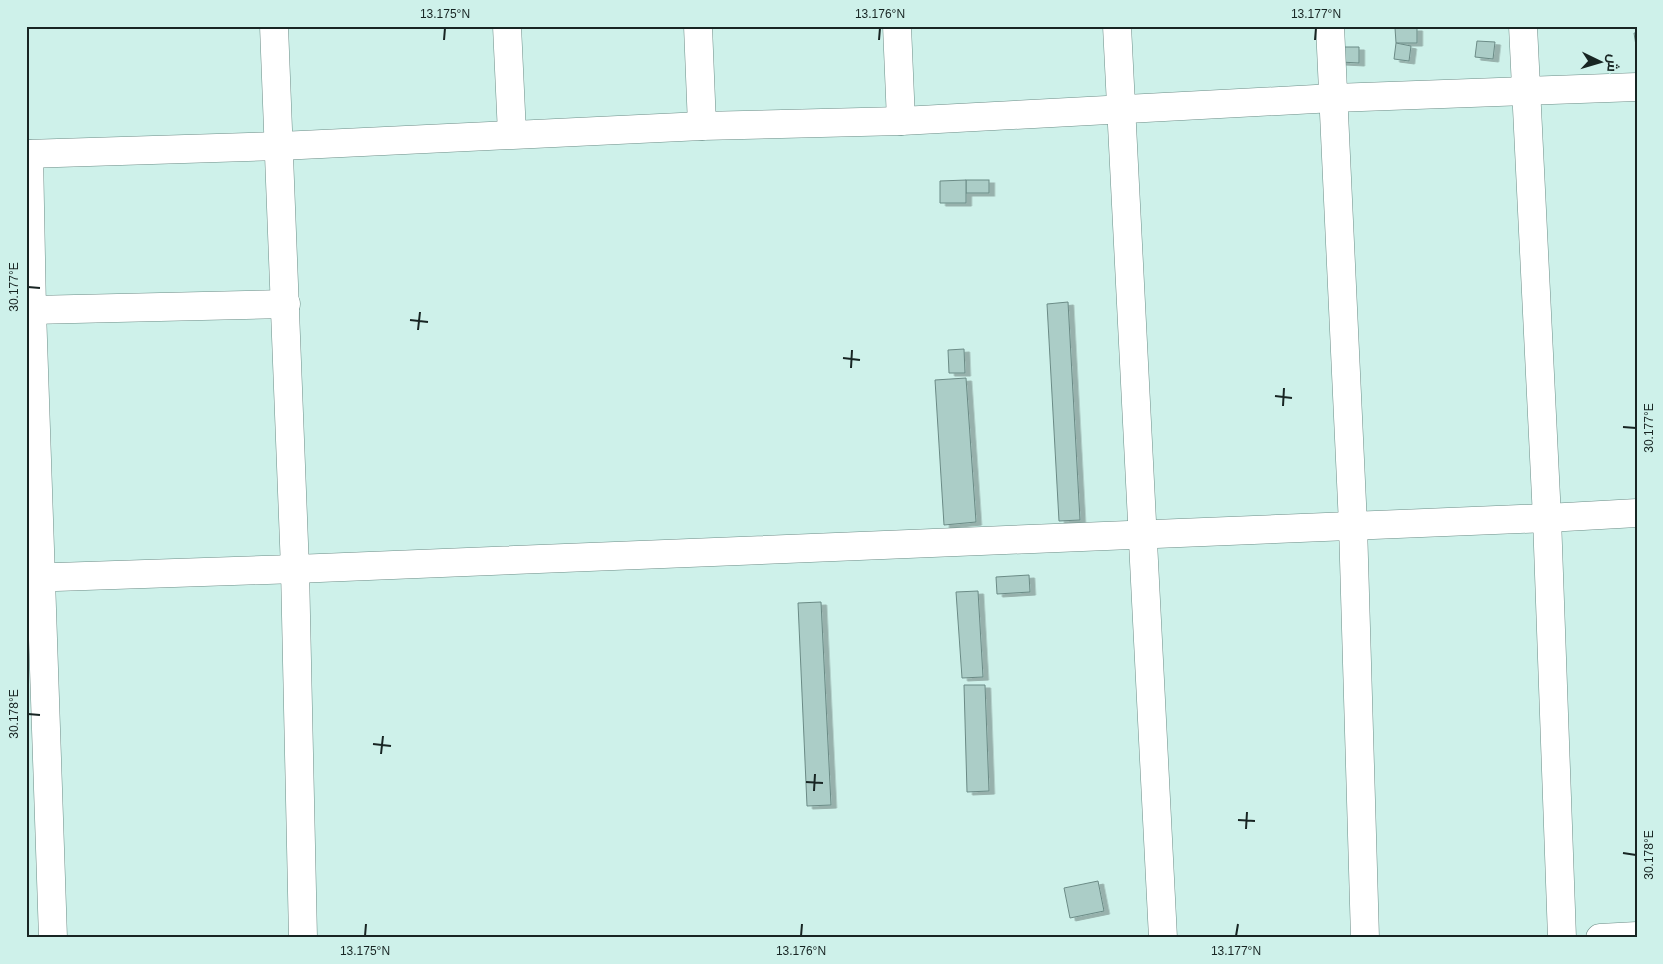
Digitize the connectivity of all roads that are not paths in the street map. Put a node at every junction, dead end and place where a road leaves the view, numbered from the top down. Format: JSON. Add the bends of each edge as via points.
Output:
{"nodes":[{"id":1,"x":274,"y":26,"type":"edge"},
{"id":2,"x":507,"y":26,"type":"edge"},
{"id":3,"x":698,"y":26,"type":"edge"},
{"id":4,"x":898,"y":26,"type":"edge"},
{"id":5,"x":1117,"y":26,"type":"edge"},
{"id":6,"x":1330,"y":26,"type":"edge"},
{"id":7,"x":1523,"y":26,"type":"edge"},
{"id":8,"x":1637,"y":87,"type":"edge"},
{"id":9,"x":1526,"y":91,"type":"junction"},
{"id":10,"x":1334,"y":98,"type":"junction"},
{"id":11,"x":1122,"y":110,"type":"junction"},
{"id":12,"x":901,"y":121,"type":"junction"},
{"id":13,"x":702,"y":126,"type":"junction"},
{"id":14,"x":512,"y":134,"type":"junction"},
{"id":15,"x":280,"y":146,"type":"junction"},
{"id":16,"x":28,"y":154,"type":"edge"},
{"id":17,"x":286,"y":304,"type":"junction"},
{"id":18,"x":32,"y":310,"type":"junction"},
{"id":19,"x":1637,"y":513,"type":"edge"},
{"id":20,"x":1547,"y":518,"type":"junction"},
{"id":21,"x":1353,"y":524,"type":"junction"},
{"id":22,"x":1143,"y":533,"type":"junction"},
{"id":23,"x":294,"y":569,"type":"junction"},
{"id":24,"x":34,"y":578,"type":"edge"},
{"id":25,"x":1637,"y":936,"type":"edge"},
{"id":26,"x":53,"y":938,"type":"edge"},
{"id":27,"x":303,"y":938,"type":"edge"},
{"id":28,"x":1163,"y":938,"type":"edge"},
{"id":29,"x":1365,"y":938,"type":"edge"},
{"id":30,"x":1562,"y":938,"type":"edge"},
{"id":31,"x":1600,"y":938,"type":"edge"}],
"edges":[{"from":1,"to":15,"type":"street"},
{"from":2,"to":14,"type":"street"},
{"from":3,"to":13,"type":"street"},
{"from":4,"to":12,"type":"street"},
{"from":5,"to":11,"type":"street"},
{"from":6,"to":10,"type":"street"},
{"from":7,"to":9,"type":"street"},
{"from":8,"to":9,"type":"street"},
{"from":9,"to":10,"type":"street"},
{"from":9,"to":20,"type":"street"},
{"from":10,"to":11,"type":"street"},
{"from":10,"to":21,"type":"street"},
{"from":11,"to":12,"type":"street"},
{"from":11,"to":22,"type":"street"},
{"from":12,"to":13,"type":"street"},
{"from":13,"to":14,"type":"street"},
{"from":14,"to":15,"type":"street"},
{"from":15,"to":16,"type":"street"},
{"from":15,"to":17,"type":"street"},
{"from":16,"to":18,"type":"street"},
{"from":17,"to":18,"type":"street"},
{"from":17,"to":23,"type":"street"},
{"from":18,"to":24,"type":"street"},
{"from":19,"to":20,"type":"street"},
{"from":20,"to":21,"type":"street"},
{"from":20,"to":30,"type":"street"},
{"from":21,"to":22,"type":"street"},
{"from":21,"to":29,"type":"street"},
{"from":22,"to":23,"type":"street"},
{"from":22,"to":28,"type":"street"},
{"from":23,"to":24,"type":"street"},
{"from":23,"to":27,"type":"street"},
{"from":24,"to":26,"type":"street"},
{"from":25,"to":31,"type":"street"}]}
